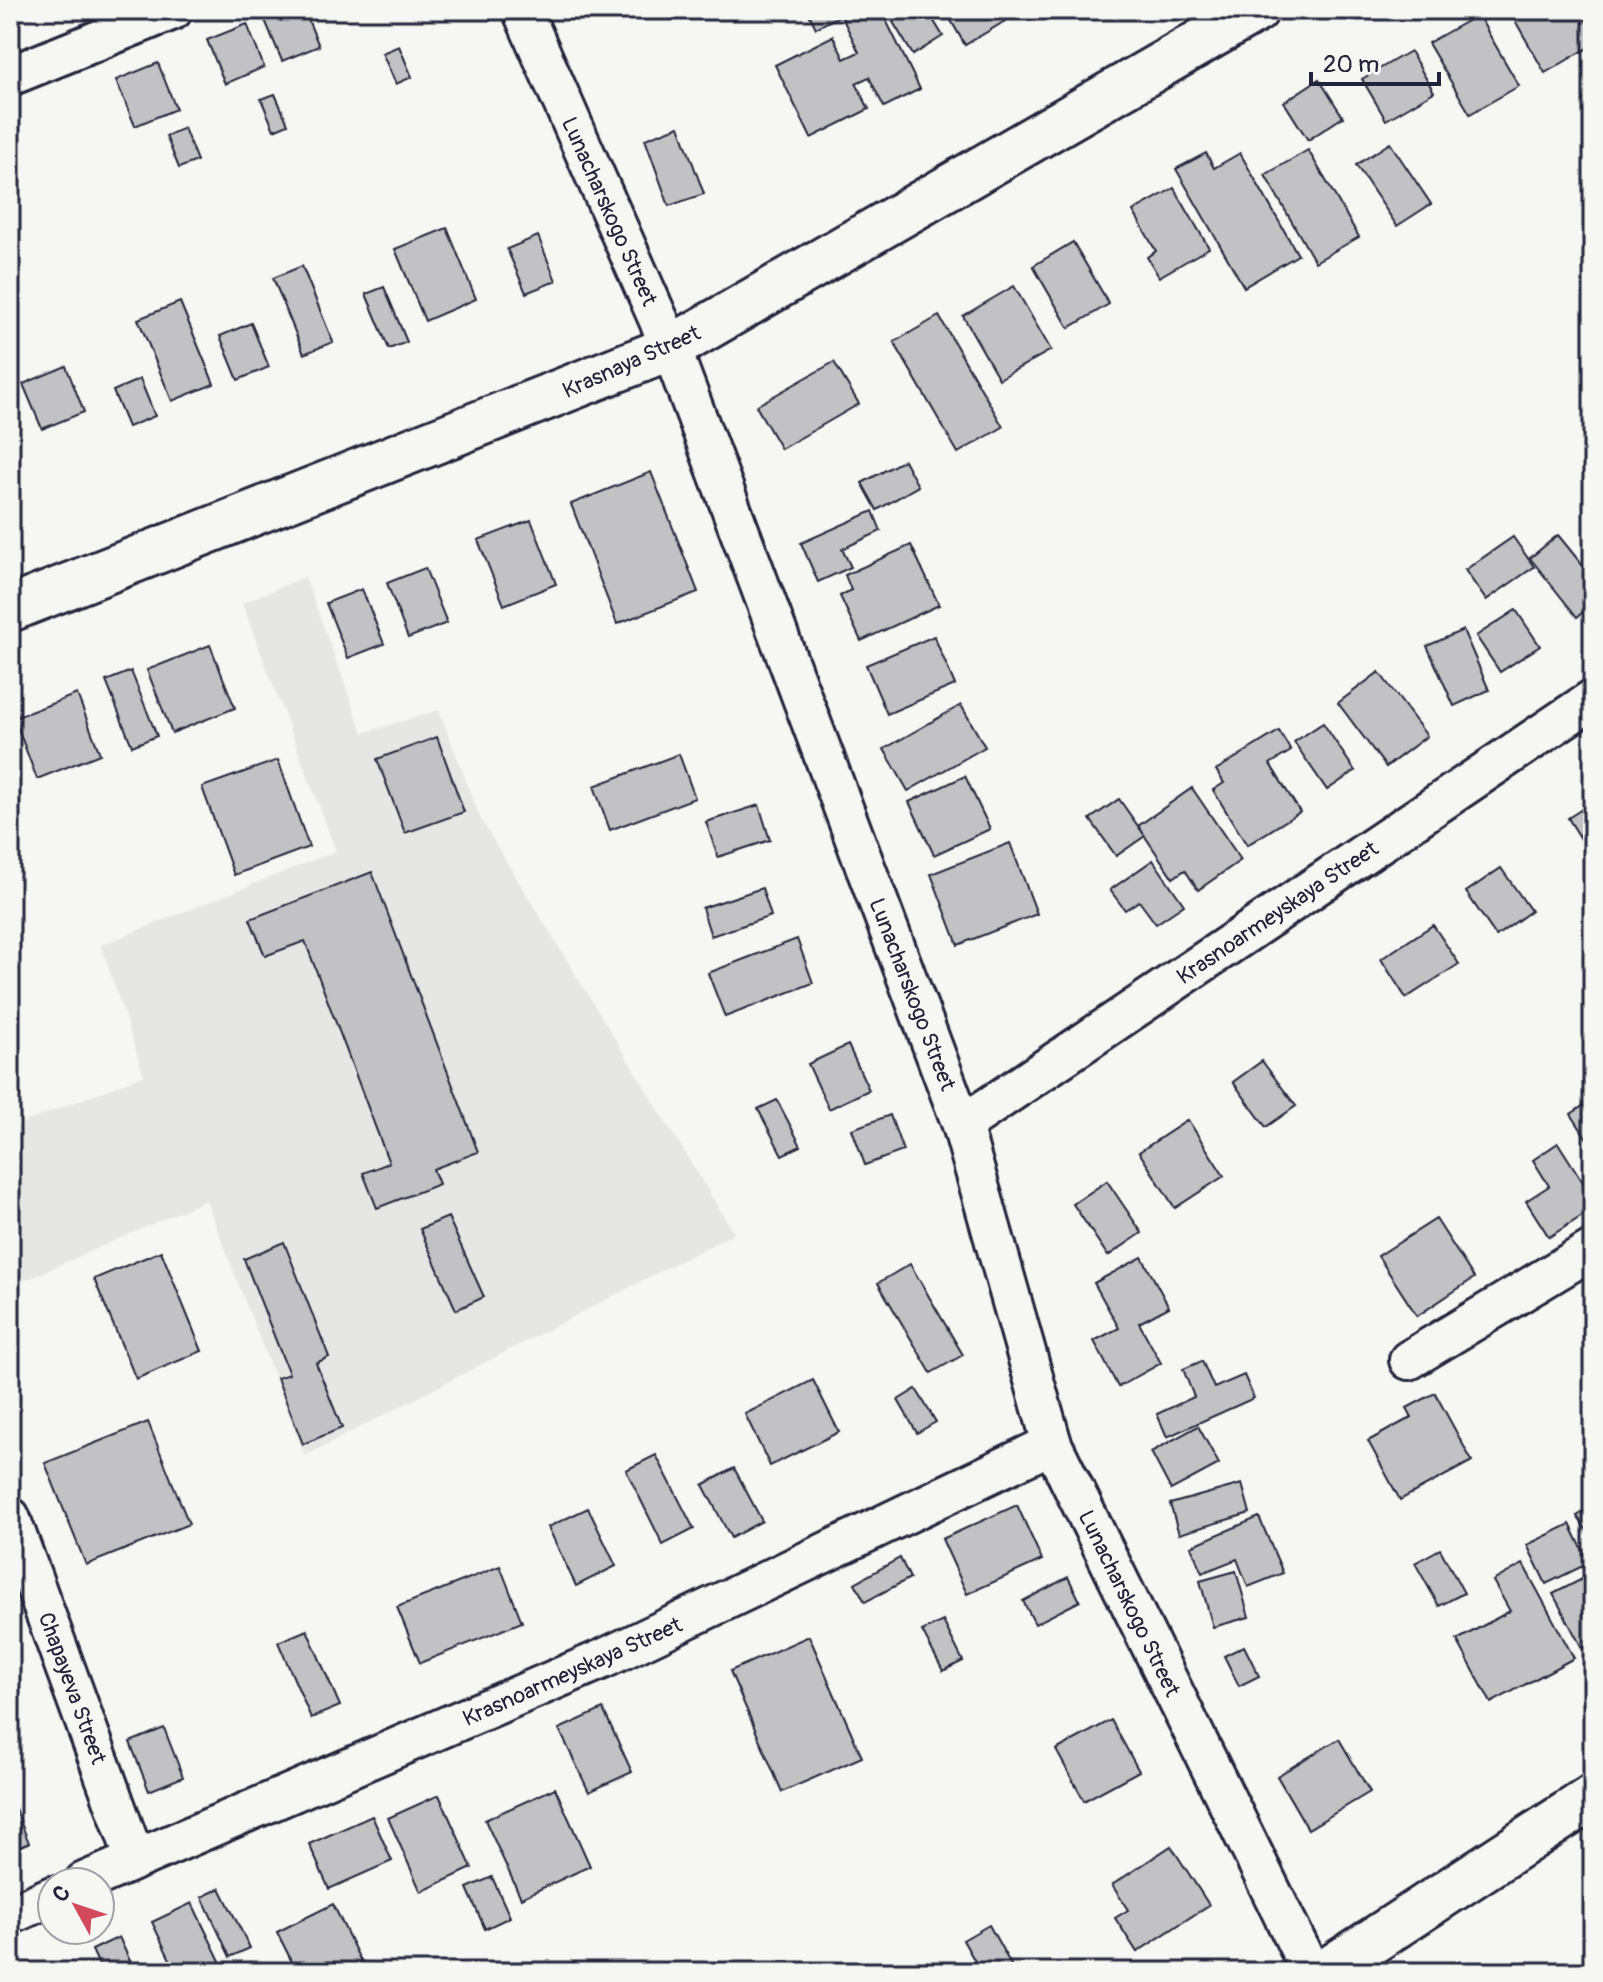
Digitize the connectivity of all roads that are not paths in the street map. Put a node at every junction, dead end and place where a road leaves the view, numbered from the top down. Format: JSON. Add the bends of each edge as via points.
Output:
{"nodes":[{"id":1,"x":173,"y":10,"type":"edge"},
{"id":2,"x":522,"y":10,"type":"edge"},
{"id":3,"x":1256,"y":10,"type":"edge"},
{"id":4,"x":10,"y":76,"type":"edge"},
{"id":5,"x":671,"y":348,"type":"junction"},
{"id":6,"x":10,"y":609,"type":"edge"},
{"id":7,"x":1593,"y":699,"type":"edge"},
{"id":8,"x":962,"y":1125,"type":"junction"},
{"id":9,"x":1593,"y":1249,"type":"edge"},
{"id":10,"x":1409,"y":1360,"type":"dead end"},
{"id":11,"x":1052,"y":1444,"type":"junction"},
{"id":12,"x":10,"y":1517,"type":"edge"},
{"id":13,"x":1593,"y":1797,"type":"edge"},
{"id":14,"x":135,"y":1859,"type":"junction"},
{"id":15,"x":116,"y":1868,"type":"edge"},
{"id":16,"x":36,"y":1903,"type":"edge"},
{"id":17,"x":10,"y":1915,"type":"edge"},
{"id":18,"x":1311,"y":1972,"type":"edge"},
{"id":19,"x":1325,"y":1972,"type":"edge"}],
"edges":[{"from":1,"to":4,"type":"street"},
{"from":2,"to":5,"type":"street","name":"Lunacharskogo Street"},
{"from":3,"to":5,"type":"main road","name":"Krasnaya Street"},
{"from":5,"to":6,"type":"main road","name":"Krasnaya Street"},
{"from":5,"to":8,"type":"street","name":"Lunacharskogo Street"},
{"from":7,"to":8,"type":"street","name":"Krasnoarmeyskaya Street"},
{"from":8,"to":11,"type":"street","name":"Lunacharskogo Street"},
{"from":9,"to":10,"type":"street"},
{"from":11,"to":14,"type":"street","name":"Krasnoarmeyskaya Street","via":[[605,1658]]},
{"from":11,"to":18,"type":"street","name":"Lunacharskogo Street"},
{"from":12,"to":14,"type":"street","name":"Chapayeva Street"},
{"from":13,"to":19,"type":"main road"},
{"from":14,"to":15,"type":"street","name":"Krasnoarmeyskaya Street"},
{"from":16,"to":17,"type":"street"}]}
